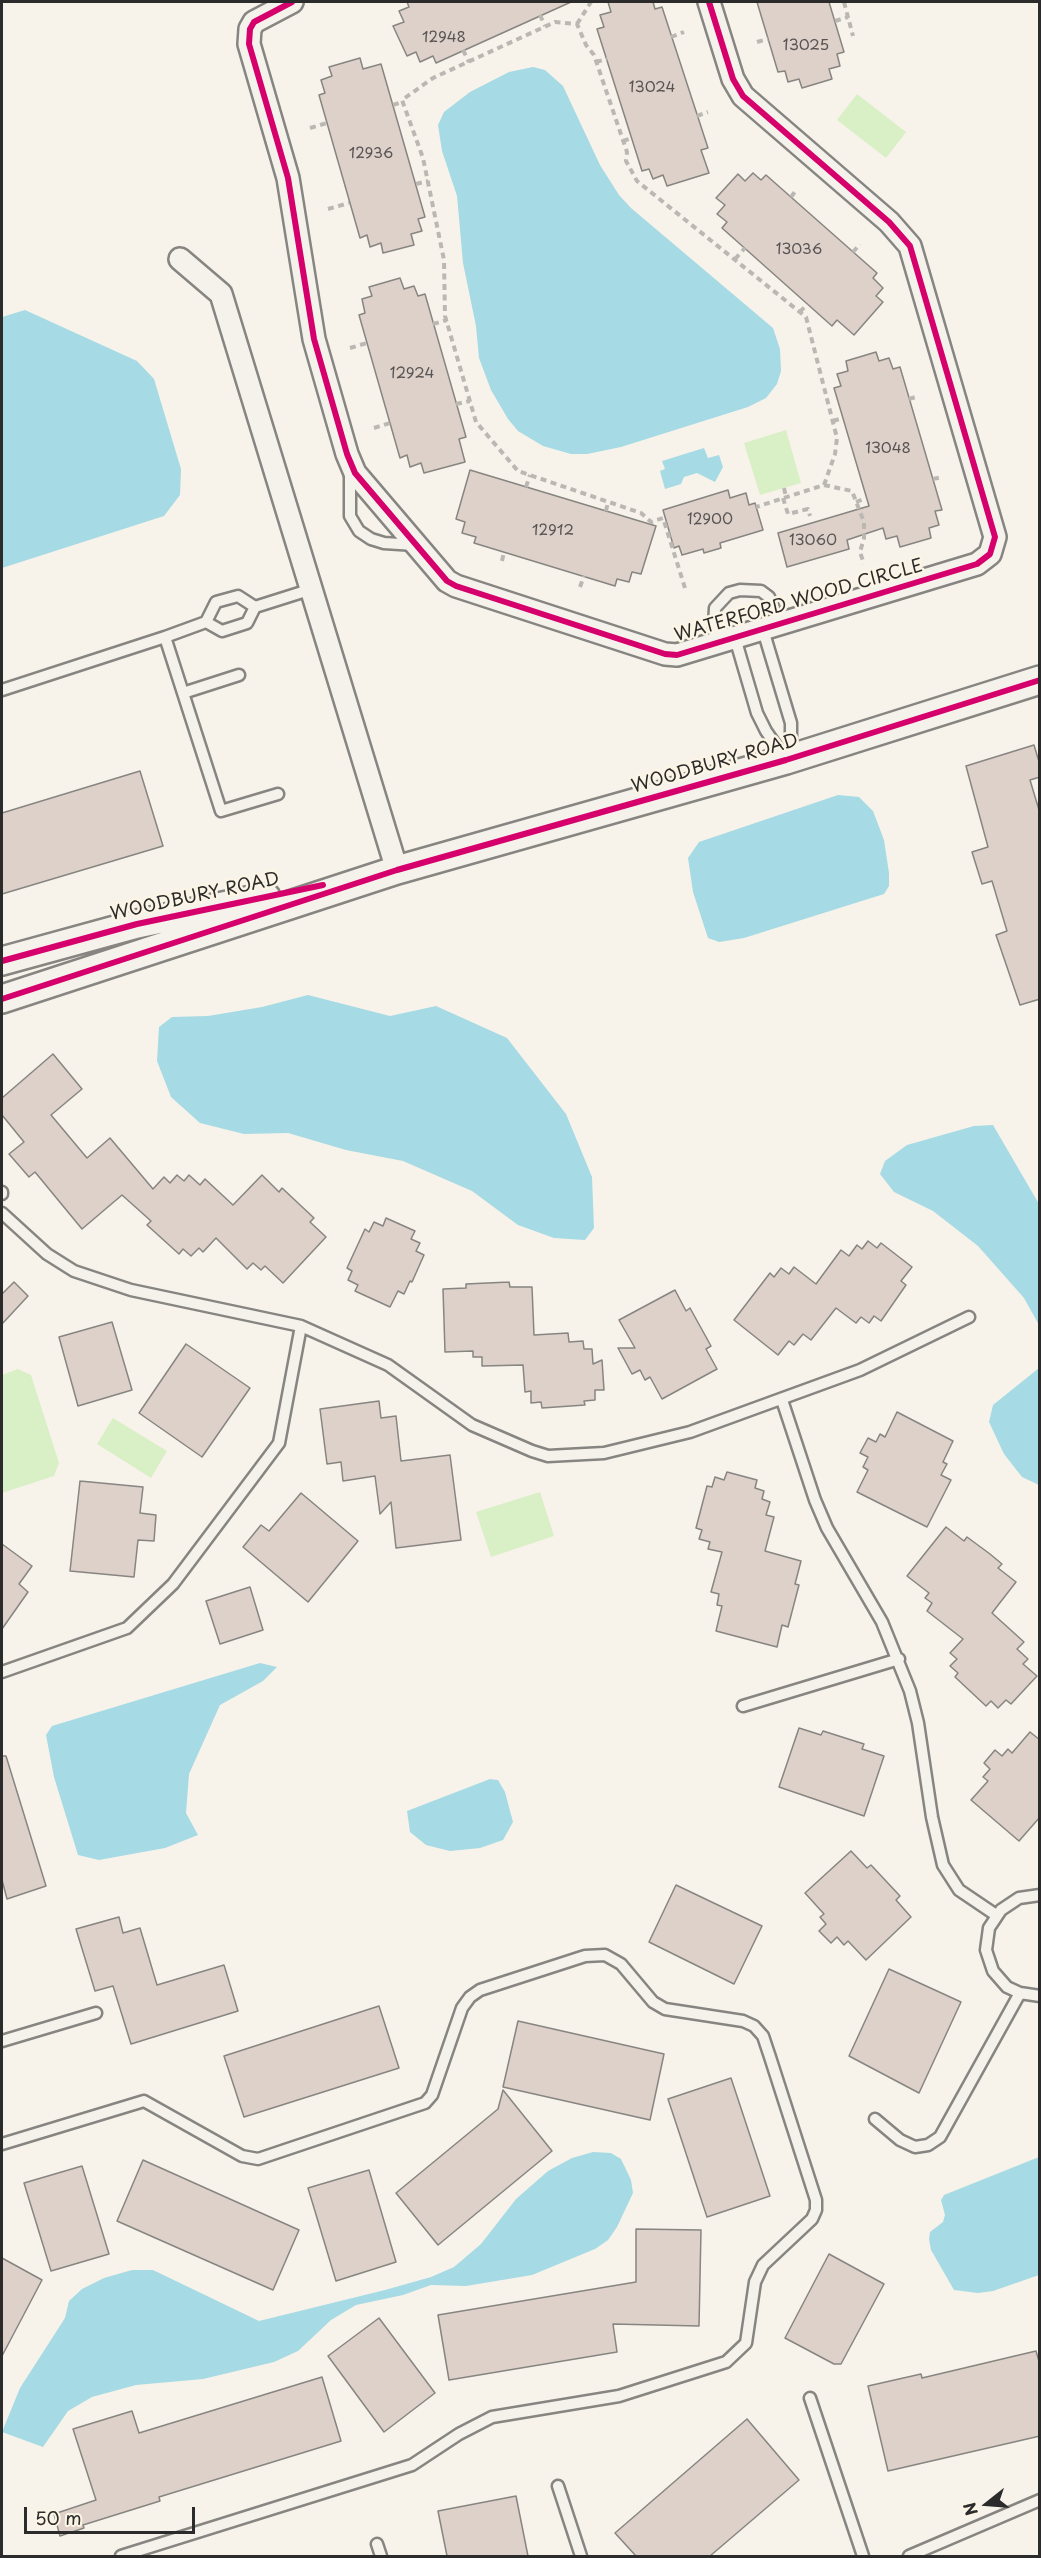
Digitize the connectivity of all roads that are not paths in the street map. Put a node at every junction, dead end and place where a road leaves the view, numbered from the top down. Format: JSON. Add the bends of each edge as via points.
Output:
{"nodes":[{"id":1,"x":292,"y":2,"type":"edge"},
{"id":2,"x":709,"y":2,"type":"edge"},
{"id":3,"x":180,"y":259,"type":"dead end"},
{"id":4,"x":351,"y":464,"type":"junction"},
{"id":5,"x":416,"y":545,"type":"junction"},
{"id":6,"x":312,"y":589,"type":"junction"},
{"id":7,"x":255,"y":606,"type":"junction"},
{"id":8,"x":206,"y":622,"type":"junction"},
{"id":9,"x":772,"y":627,"type":"junction"},
{"id":10,"x":165,"y":637,"type":"junction"},
{"id":11,"x":727,"y":641,"type":"junction"},
{"id":12,"x":239,"y":675,"type":"dead end"},
{"id":13,"x":1040,"y":680,"type":"edge"},
{"id":14,"x":2,"y":690,"type":"edge"},
{"id":15,"x":183,"y":693,"type":"junction"},
{"id":16,"x":786,"y":760,"type":"junction"},
{"id":17,"x":278,"y":794,"type":"dead end"},
{"id":18,"x":397,"y":870,"type":"junction"},
{"id":19,"x":2,"y":961,"type":"edge"},
{"id":20,"x":2,"y":999,"type":"edge"},
{"id":21,"x":2,"y":1213,"type":"edge"},
{"id":22,"x":969,"y":1317,"type":"dead end"},
{"id":23,"x":301,"y":1326,"type":"junction"},
{"id":24,"x":782,"y":1400,"type":"junction"},
{"id":25,"x":899,"y":1659,"type":"junction"},
{"id":26,"x":2,"y":1672,"type":"edge"},
{"id":27,"x":743,"y":1706,"type":"dead end"},
{"id":28,"x":1040,"y":1895,"type":"edge"},
{"id":29,"x":996,"y":1915,"type":"junction"},
{"id":30,"x":1020,"y":1993,"type":"junction"},
{"id":31,"x":1040,"y":1996,"type":"edge"},
{"id":32,"x":96,"y":2013,"type":"dead end"},
{"id":33,"x":2,"y":2041,"type":"edge"},
{"id":34,"x":875,"y":2119,"type":"dead end"},
{"id":35,"x":2,"y":2144,"type":"edge"},
{"id":36,"x":810,"y":2398,"type":"dead end"},
{"id":37,"x":558,"y":2486,"type":"dead end"},
{"id":38,"x":1040,"y":2500,"type":"edge"},
{"id":39,"x":377,"y":2544,"type":"dead end"},
{"id":40,"x":121,"y":2556,"type":"edge"},
{"id":41,"x":381,"y":2556,"type":"edge"},
{"id":42,"x":581,"y":2556,"type":"edge"},
{"id":43,"x":863,"y":2556,"type":"edge"},
{"id":44,"x":909,"y":2556,"type":"edge"}],
"edges":[{"from":1,"to":4,"type":"street","name":"WATERFORD WOOD CIRCLE","via":[[260,17],[248,37],[290,187],[314,339]]},
{"from":2,"to":9,"type":"street","name":"WATERFORD WOOD CIRCLE","via":[[733,79],[743,96],[889,222],[910,246],[995,537],[990,554],[976,564]]},
{"from":3,"to":6,"type":"street","via":[[221,294]]},
{"from":4,"to":5,"type":"street","name":"WATERFORD WOOD CIRCLE","via":[[361,482]]},
{"from":4,"to":5,"type":"lane","via":[[348,500],[350,516],[359,531],[384,543]]},
{"from":5,"to":11,"type":"street","name":"WATERFORD WOOD CIRCLE","via":[[447,581],[476,594],[665,654],[688,653]]},
{"from":6,"to":7,"type":"lane"},
{"from":6,"to":18,"type":"street"},
{"from":7,"to":8,"type":"lane","via":[[247,623],[222,631]]},
{"from":7,"to":8,"type":"lane","via":[[238,596],[216,602]]},
{"from":8,"to":10,"type":"lane"},
{"from":9,"to":11,"type":"street","name":"WATERFORD WOOD CIRCLE"},
{"from":9,"to":11,"type":"lane","via":[[769,597],[761,591],[729,593],[716,608],[714,627]]},
{"from":9,"to":16,"type":"lane","name":"WATERFORD WOOD CIRCLE","via":[[791,723]]},
{"from":10,"to":14,"type":"lane"},
{"from":10,"to":15,"type":"lane"},
{"from":11,"to":16,"type":"lane","via":[[770,739]]},
{"from":12,"to":15,"type":"lane"},
{"from":13,"to":16,"type":"street","name":"WOODBURY ROAD"},
{"from":15,"to":17,"type":"lane","via":[[220,811]]},
{"from":16,"to":18,"type":"street","name":"WOODBURY ROAD"},
{"from":18,"to":19,"type":"street","name":"WOODBURY ROAD","via":[[137,924]]},
{"from":18,"to":20,"type":"street","name":"WOODBURY ROAD"},
{"from":21,"to":23,"type":"lane","via":[[47,1254],[74,1271],[131,1290]]},
{"from":22,"to":24,"type":"lane","via":[[860,1370]]},
{"from":23,"to":24,"type":"lane","via":[[388,1365],[472,1425],[548,1456],[604,1454],[690,1432]]},
{"from":23,"to":26,"type":"lane","via":[[279,1443],[173,1584],[127,1628]]},
{"from":24,"to":25,"type":"lane","via":[[827,1528]]},
{"from":25,"to":27,"type":"lane"},
{"from":25,"to":29,"type":"lane","via":[[918,1723],[943,1865],[958,1890]]},
{"from":28,"to":29,"type":"lane","via":[[1013,1901]]},
{"from":29,"to":30,"type":"lane","via":[[987,1935],[987,1957],[1002,1982]]},
{"from":30,"to":31,"type":"lane"},
{"from":30,"to":34,"type":"lane","via":[[940,2137],[915,2147]]},
{"from":32,"to":33,"type":"lane"},
{"from":35,"to":40,"type":"lane","via":[[144,2101],[242,2157],[258,2159],[425,2103],[432,2095],[462,2008],[470,1997],[480,1990],[585,1956],[605,1955],[621,1964],[653,2002],[665,2009],[743,2021],[763,2036],[816,2200],[812,2219],[763,2265],[755,2282],[746,2343],[726,2362],[619,2396],[492,2417],[412,2464]]},
{"from":36,"to":43,"type":"lane"},
{"from":37,"to":42,"type":"lane"},
{"from":38,"to":44,"type":"lane"},
{"from":39,"to":41,"type":"lane"}]}
